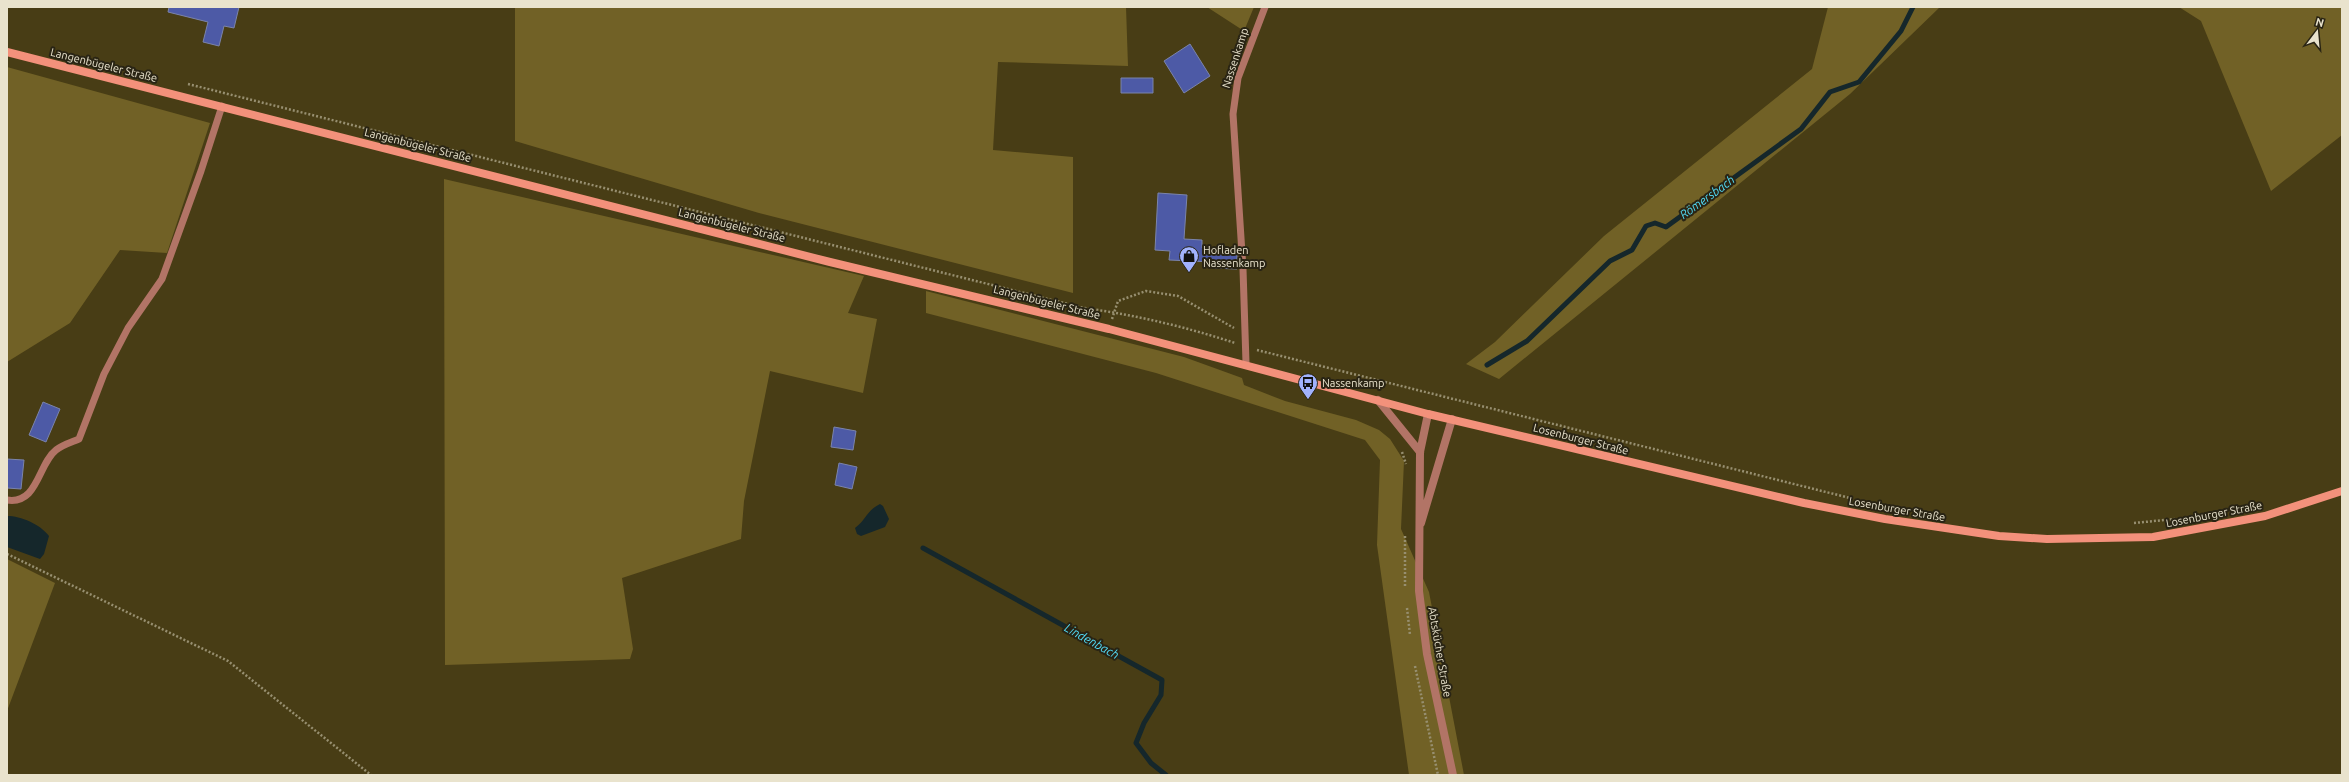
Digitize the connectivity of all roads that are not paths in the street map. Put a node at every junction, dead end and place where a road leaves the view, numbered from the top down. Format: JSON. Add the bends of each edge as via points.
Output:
{"nodes":[{"id":1,"x":1265,"y":7,"type":"edge"},
{"id":2,"x":7,"y":52,"type":"edge"},
{"id":3,"x":222,"y":106,"type":"junction"},
{"id":4,"x":1246,"y":364,"type":"junction"},
{"id":5,"x":1378,"y":400,"type":"junction"},
{"id":6,"x":1428,"y":414,"type":"junction"},
{"id":7,"x":1452,"y":419,"type":"junction"},
{"id":8,"x":1420,"y":452,"type":"junction"},
{"id":9,"x":2342,"y":492,"type":"edge"},
{"id":10,"x":7,"y":500,"type":"edge"},
{"id":11,"x":1418,"y":531,"type":"junction"},
{"id":12,"x":1453,"y":775,"type":"edge"}],
"edges":[{"from":1,"to":4,"type":"lane","name":"Nassenkamp","via":[[1248,47],[1234,96],[1233,137]]},
{"from":2,"to":3,"type":"main road","name":"Langenbügeler Straße"},
{"from":3,"to":4,"type":"main road","name":"Langenbügeler Straße","via":[[822,260]]},
{"from":3,"to":10,"type":"lane","via":[[202,171],[162,279],[128,328],[104,374],[79,439],[56,450],[26,497],[15,501]]},
{"from":4,"to":5,"type":"main road","name":"Langenbügeler Straße"},
{"from":5,"to":6,"type":"main road","name":"Langenbügeler Straße"},
{"from":5,"to":8,"type":"street"},
{"from":6,"to":7,"type":"main road","name":"Langenbügeler Straße"},
{"from":6,"to":8,"type":"street","name":"Abtskücher Straße"},
{"from":7,"to":9,"type":"main road","name":"Losenburger Straße","via":[[1804,503],[1885,519],[1999,536],[2047,539],[2152,537],[2265,516]]},
{"from":7,"to":11,"type":"street","name":"Abtskücher Straße"},
{"from":8,"to":11,"type":"street","name":"Abtskücher Straße"},
{"from":11,"to":12,"type":"street","name":"Abtskücher Straße","via":[[1418,591],[1427,654]]}]}
